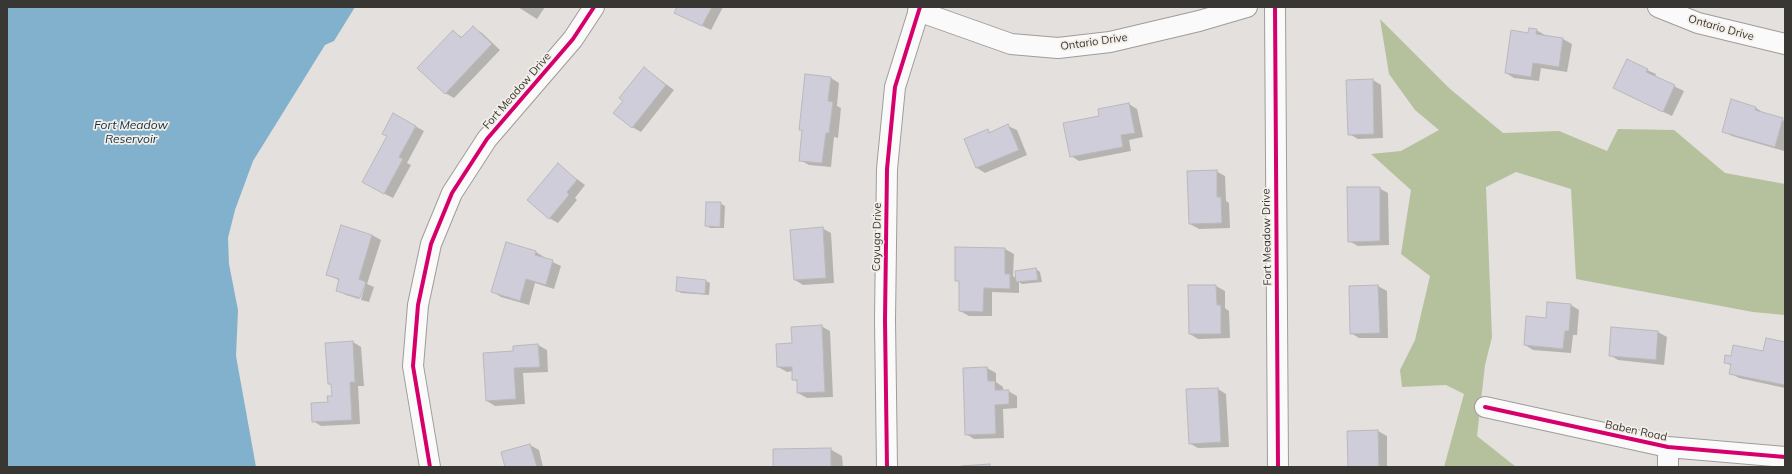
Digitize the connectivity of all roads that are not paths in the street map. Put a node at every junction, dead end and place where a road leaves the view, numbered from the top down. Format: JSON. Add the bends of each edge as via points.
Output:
{"nodes":[{"id":1,"x":594,"y":7,"type":"edge"},
{"id":2,"x":1247,"y":7,"type":"edge"},
{"id":3,"x":1275,"y":7,"type":"edge"},
{"id":4,"x":1658,"y":7,"type":"edge"},
{"id":5,"x":919,"y":9,"type":"edge"},
{"id":6,"x":1785,"y":44,"type":"edge"},
{"id":7,"x":1486,"y":408,"type":"dead end"},
{"id":8,"x":1668,"y":447,"type":"junction"},
{"id":9,"x":1785,"y":457,"type":"edge"},
{"id":10,"x":430,"y":467,"type":"edge"},
{"id":11,"x":887,"y":467,"type":"edge"},
{"id":12,"x":1278,"y":467,"type":"edge"},
{"id":13,"x":1668,"y":467,"type":"edge"}],
"edges":[{"from":1,"to":10,"type":"street","name":"Fort Meadow Drive","via":[[573,39],[487,139],[452,193],[431,244],[418,306],[413,366]]},
{"from":2,"to":5,"type":"street","name":"Ontario Drive","via":[[1110,42],[1058,48],[1011,44]]},
{"from":3,"to":12,"type":"street","name":"Fort Meadow Drive"},
{"from":4,"to":6,"type":"street","name":"Ontario Drive","via":[[1698,24]]},
{"from":5,"to":11,"type":"street","name":"Cayuga Drive","via":[[894,87],[887,169]]},
{"from":7,"to":8,"type":"street","name":"Baben Road"},
{"from":8,"to":9,"type":"street","name":"Baben Road"},
{"from":8,"to":13,"type":"street"}]}
